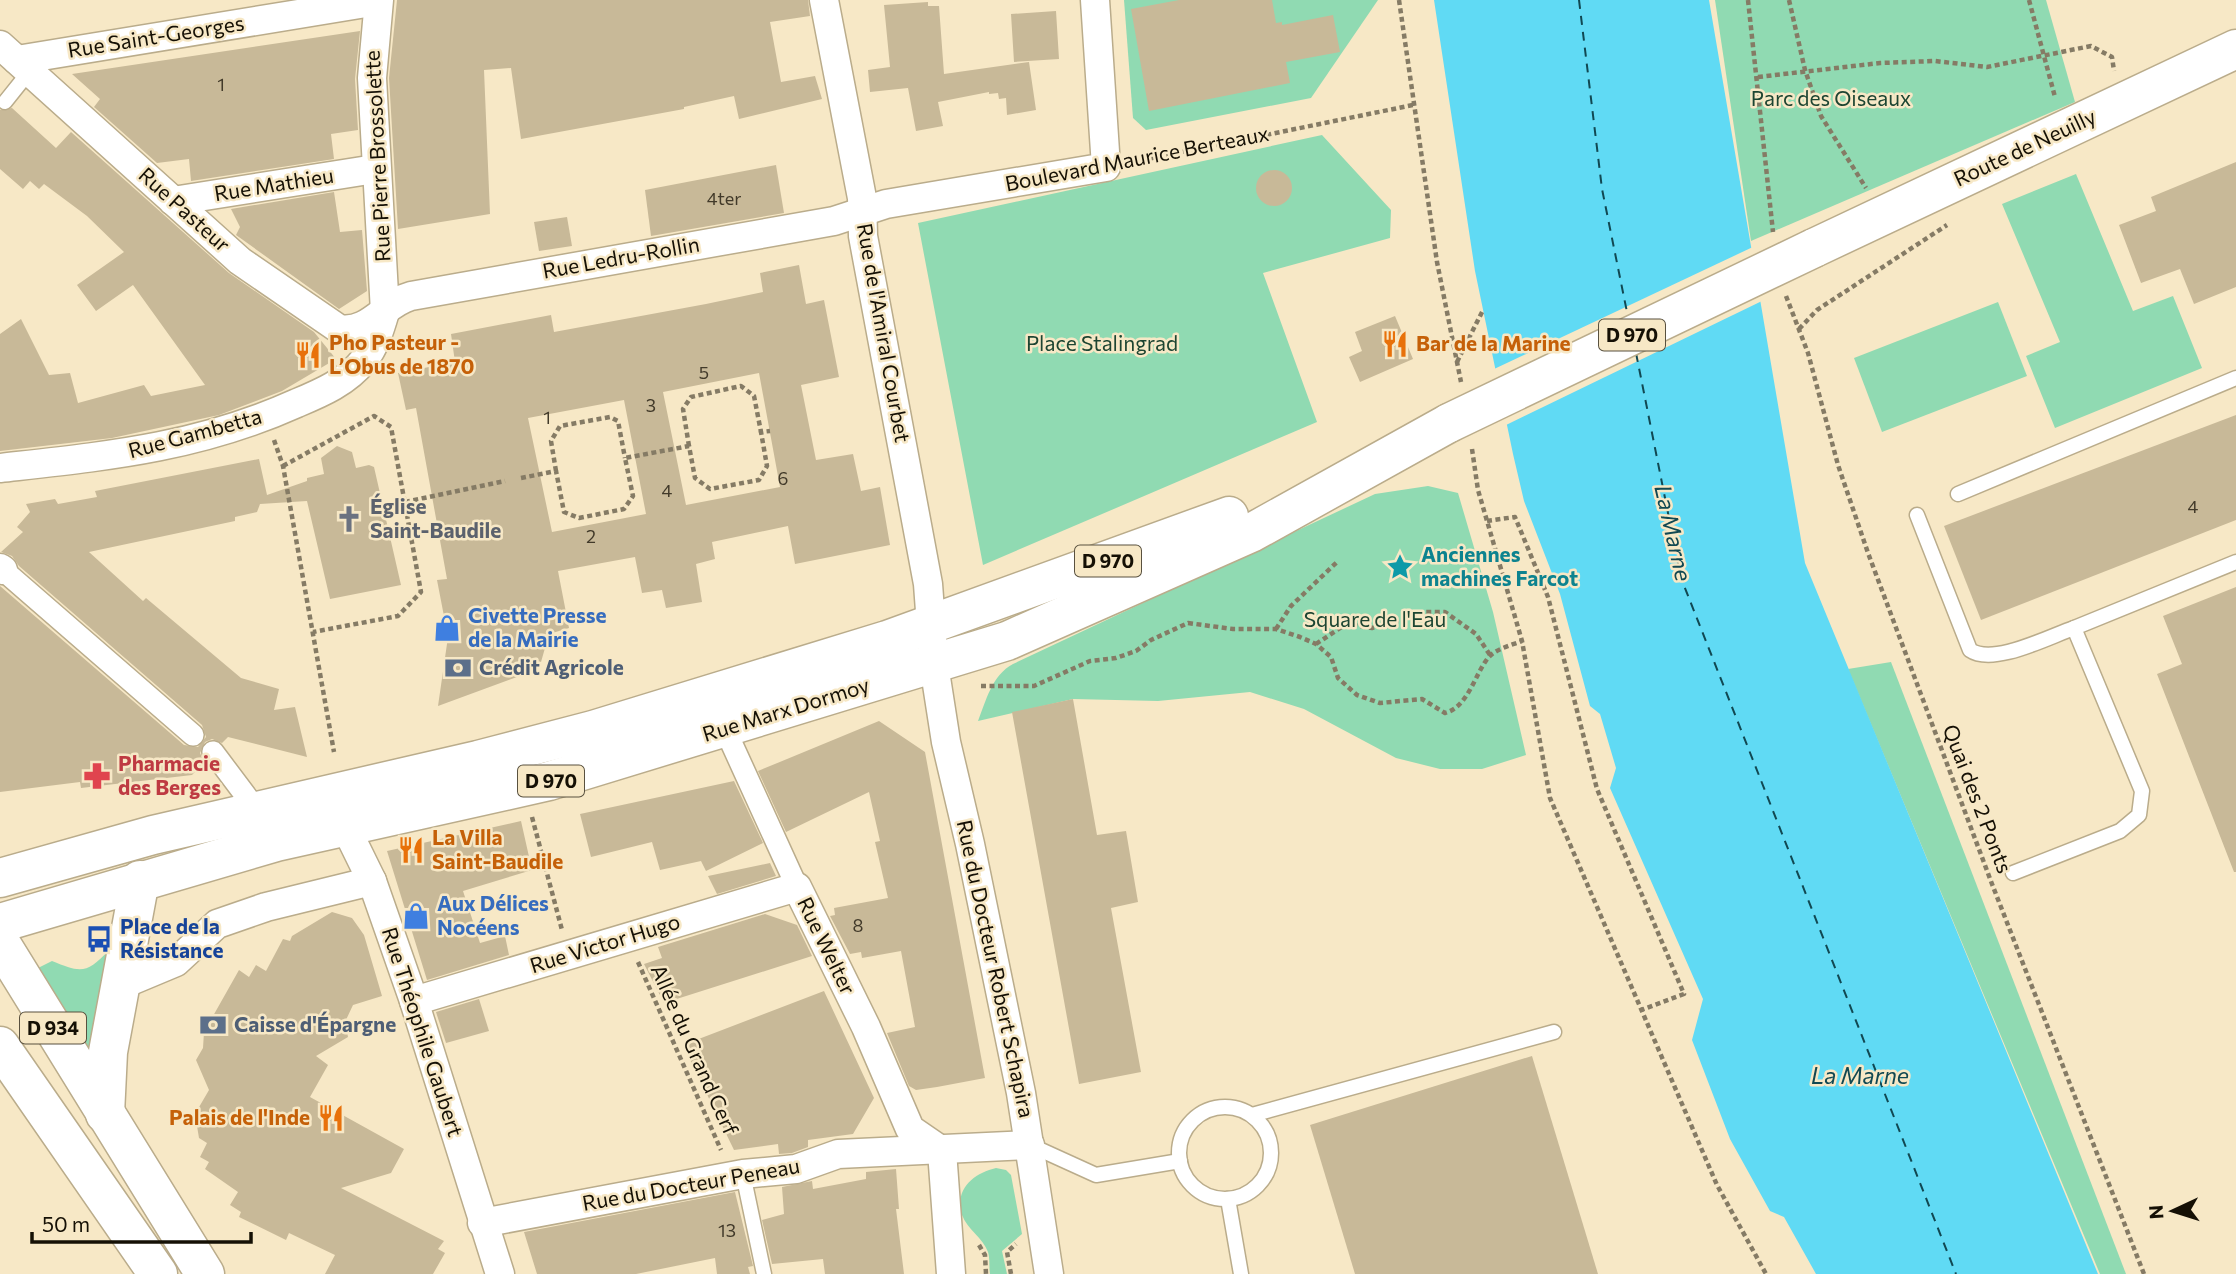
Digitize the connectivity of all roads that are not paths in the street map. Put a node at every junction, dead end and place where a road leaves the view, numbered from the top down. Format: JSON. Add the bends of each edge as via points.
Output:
{"nodes":[{"id":1,"x":1095,"y":0,"type":"edge"},
{"id":2,"x":378,"y":1,"type":"edge"},
{"id":3,"x":825,"y":12,"type":"edge"},
{"id":4,"x":2236,"y":49,"type":"edge"},
{"id":5,"x":15,"y":59,"type":"edge"},
{"id":6,"x":5,"y":102,"type":"dead end"},
{"id":7,"x":375,"y":169,"type":"junction"},
{"id":8,"x":173,"y":201,"type":"junction"},
{"id":9,"x":862,"y":212,"type":"junction"},
{"id":10,"x":386,"y":312,"type":"junction"},
{"id":11,"x":2236,"y":378,"type":"edge"},
{"id":12,"x":1461,"y":419,"type":"joint"},
{"id":13,"x":1379,"y":462,"type":"junction"},
{"id":14,"x":0,"y":468,"type":"edge"},
{"id":15,"x":1958,"y":494,"type":"dead end"},
{"id":16,"x":1917,"y":515,"type":"dead end"},
{"id":17,"x":2236,"y":562,"type":"edge"},
{"id":18,"x":1,"y":569,"type":"edge"},
{"id":19,"x":930,"y":625,"type":"junction"},
{"id":20,"x":2074,"y":628,"type":"junction"},
{"id":21,"x":933,"y":665,"type":"junction"},
{"id":22,"x":725,"y":729,"type":"junction"},
{"id":23,"x":193,"y":735,"type":"dead end"},
{"id":24,"x":213,"y":752,"type":"dead end"},
{"id":25,"x":342,"y":809,"type":"junction"},
{"id":26,"x":258,"y":812,"type":"junction"},
{"id":27,"x":2013,"y":873,"type":"dead end"},
{"id":28,"x":152,"y":876,"type":"junction"},
{"id":29,"x":0,"y":878,"type":"edge"},
{"id":30,"x":372,"y":881,"type":"junction"},
{"id":31,"x":797,"y":887,"type":"junction"},
{"id":32,"x":0,"y":923,"type":"edge"},
{"id":33,"x":0,"y":943,"type":"edge"},
{"id":34,"x":121,"y":985,"type":"junction"},
{"id":35,"x":414,"y":1001,"type":"junction"},
{"id":36,"x":1554,"y":1032,"type":"dead end"},
{"id":37,"x":0,"y":1046,"type":"edge"},
{"id":38,"x":0,"y":1076,"type":"edge"},
{"id":39,"x":39,"y":1102,"type":"junction"},
{"id":40,"x":105,"y":1114,"type":"junction"},
{"id":41,"x":1252,"y":1115,"type":"junction"},
{"id":42,"x":1030,"y":1145,"type":"junction"},
{"id":43,"x":942,"y":1151,"type":"junction"},
{"id":44,"x":1180,"y":1161,"type":"junction"},
{"id":45,"x":738,"y":1175,"type":"junction"},
{"id":46,"x":1228,"y":1199,"type":"junction"},
{"id":47,"x":482,"y":1223,"type":"junction"},
{"id":48,"x":158,"y":1274,"type":"edge"},
{"id":49,"x":205,"y":1274,"type":"edge"},
{"id":50,"x":500,"y":1274,"type":"edge"},
{"id":51,"x":764,"y":1274,"type":"edge"},
{"id":52,"x":951,"y":1274,"type":"edge"},
{"id":53,"x":1049,"y":1274,"type":"edge"},
{"id":54,"x":1241,"y":1274,"type":"edge"}],
"edges":[{"from":1,"to":9,"type":"street","name":"Boulevard Maurice Berteaux","via":[[1106,167],[886,204]]},
{"from":2,"to":5,"type":"street","name":"Rue Saint-Georges"},
{"from":2,"to":7,"type":"street","name":"Rue Pierre Brossolette","via":[[372,56]]},
{"from":3,"to":9,"type":"street","name":"Rue de l'Amiral Courbet"},
{"from":4,"to":12,"type":"main road","name":"Route de Neuilly","number":"D 970","bridge":true},
{"from":5,"to":6,"type":"lane"},
{"from":5,"to":8,"type":"street","name":"Rue Pasteur"},
{"from":7,"to":8,"type":"street","name":"Rue Mathieu"},
{"from":7,"to":10,"type":"street","name":"Rue Pierre Brossolette"},
{"from":8,"to":10,"type":"street","name":"Rue Pasteur","via":[[240,261],[339,329],[350,331]]},
{"from":9,"to":10,"type":"street","name":"Rue Ledru-Rollin","via":[[834,221],[411,296]]},
{"from":9,"to":19,"type":"street","name":"Rue de l'Amiral Courbet","via":[[928,584]]},
{"from":10,"to":14,"type":"street","name":"Rue Gambetta","via":[[375,342],[347,377],[266,417],[151,450]]},
{"from":11,"to":15,"type":"lane"},
{"from":12,"to":13,"type":"main road","name":"Rue Marx Dormoy","number":"D 970"},
{"from":13,"to":19,"type":"main road","name":"Rue Marx Dormoy","number":"D 970"},
{"from":13,"to":21,"type":"main road","name":"Rue Marx Dormoy","number":"D 970","via":[[1251,533],[1007,641]]},
{"from":16,"to":20,"type":"lane","via":[[1970,650],[1978,656],[1996,656]]},
{"from":17,"to":20,"type":"lane"},
{"from":18,"to":23,"type":"street"},
{"from":19,"to":21,"type":"street","name":"Rue de l'Amiral Courbet"},
{"from":19,"to":25,"type":"main road","name":"Rue Marx Dormoy","number":"D 970"},
{"from":20,"to":27,"type":"lane","via":[[2142,791],[2139,816],[2120,831]]},
{"from":21,"to":22,"type":"main road","name":"Rue Marx Dormoy","number":"D 970"},
{"from":21,"to":42,"type":"street","name":"Rue du Docteur Robert Schapira"},
{"from":22,"to":25,"type":"main road","name":"Rue Marx Dormoy","number":"D 970","via":[[524,787]]},
{"from":22,"to":31,"type":"street","name":"Rue Welter"},
{"from":24,"to":26,"type":"street"},
{"from":25,"to":26,"type":"main road","name":"Rue Marx Dormoy","number":"D 970"},
{"from":25,"to":28,"type":"main road","name":"Rue Marx Dormoy","number":"D 970"},
{"from":25,"to":30,"type":"street","name":"Rue Théophile Gaubert"},
{"from":26,"to":29,"type":"main road","number":"D 970","via":[[153,835]]},
{"from":28,"to":32,"type":"main road","number":"D 970"},
{"from":28,"to":34,"type":"main road"},
{"from":30,"to":34,"type":"street","via":[[217,924],[176,962]]},
{"from":30,"to":35,"type":"street","name":"Rue Théophile Gaubert"},
{"from":31,"to":35,"type":"street","name":"Rue Victor Hugo"},
{"from":31,"to":43,"type":"street","name":"Rue Welter","via":[[910,1129]]},
{"from":33,"to":40,"type":"main road","number":"D 934"},
{"from":34,"to":40,"type":"main road","via":[[108,1052]]},
{"from":35,"to":47,"type":"street","name":"Rue Théophile Gaubert"},
{"from":36,"to":41,"type":"lane"},
{"from":37,"to":39,"type":"main road","number":"D 934"},
{"from":38,"to":39,"type":"main road"},
{"from":39,"to":48,"type":"main road","number":"D 934"},
{"from":40,"to":49,"type":"main road","number":"D 934"},
{"from":41,"to":44,"type":"lane","via":[[1223,1107],[1195,1118],[1185,1130]]},
{"from":41,"to":46,"type":"lane","via":[[1268,1138],[1269,1166],[1254,1189]]},
{"from":42,"to":43,"type":"street","name":"Rue du Docteur Peneau"},
{"from":42,"to":44,"type":"lane","via":[[1096,1175]]},
{"from":42,"to":53,"type":"street","name":"Rue du Docteur Robert Schapira"},
{"from":43,"to":45,"type":"street","name":"Rue du Docteur Peneau","via":[[838,1154],[796,1169]]},
{"from":43,"to":52,"type":"street"},
{"from":44,"to":46,"type":"lane","via":[[1191,1184],[1214,1198]]},
{"from":45,"to":47,"type":"street","name":"Rue du Docteur Peneau"},
{"from":45,"to":51,"type":"lane"},
{"from":46,"to":54,"type":"lane"},
{"from":47,"to":50,"type":"street","name":"Rue Théophile Gaubert"}]}
